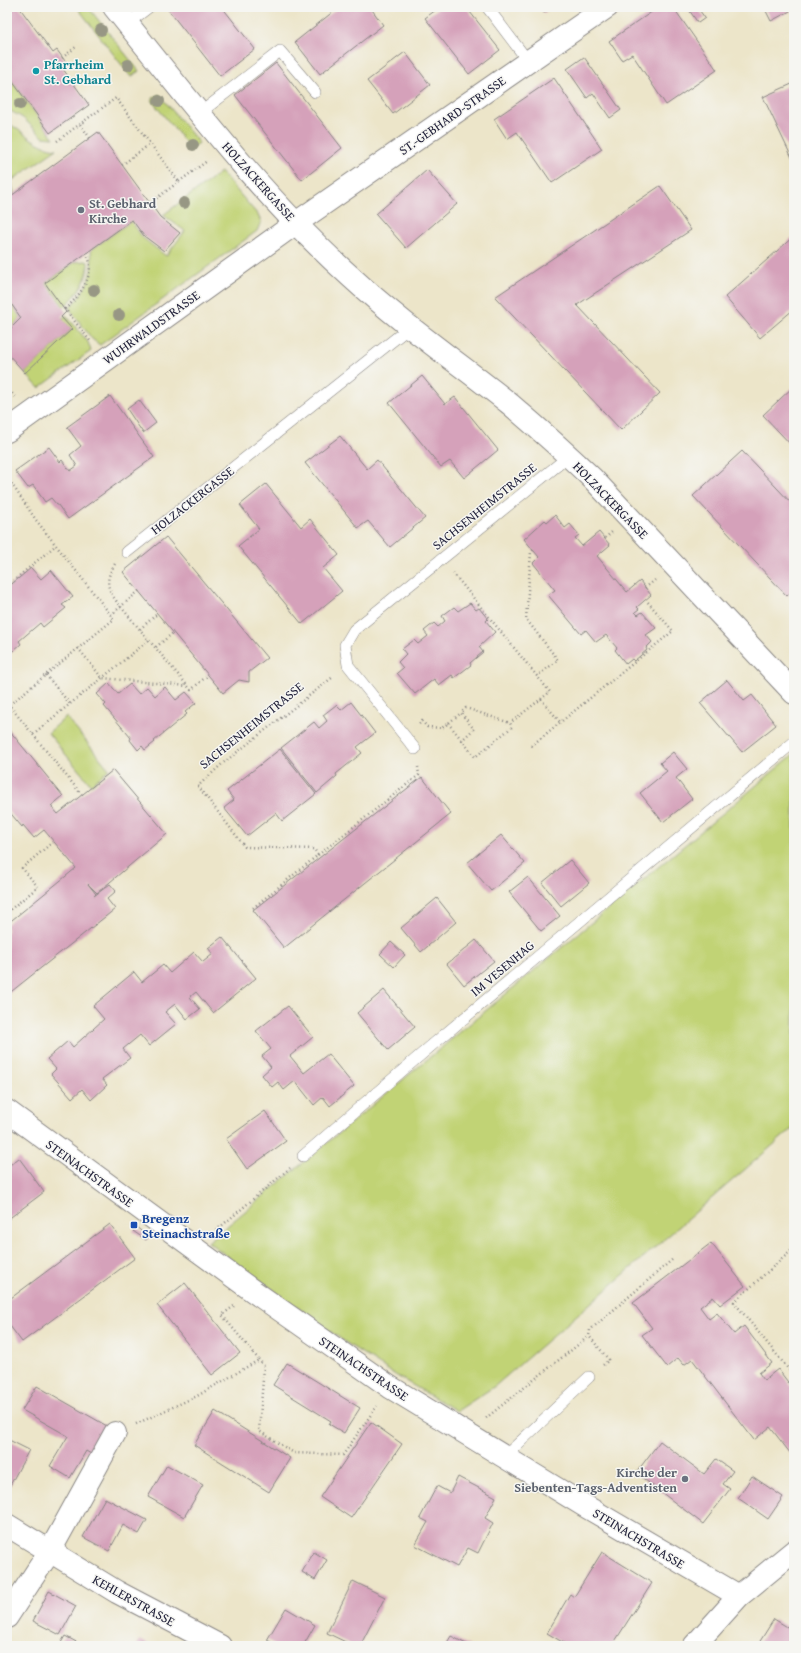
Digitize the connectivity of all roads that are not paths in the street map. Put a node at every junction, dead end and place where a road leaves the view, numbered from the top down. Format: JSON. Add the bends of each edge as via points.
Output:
{"nodes":[{"id":1,"x":114,"y":7,"type":"edge"},
{"id":2,"x":149,"y":7,"type":"edge"},
{"id":3,"x":487,"y":7,"type":"edge"},
{"id":4,"x":607,"y":7,"type":"edge"},
{"id":5,"x":127,"y":24,"type":"junction"},
{"id":6,"x":528,"y":61,"type":"junction"},
{"id":7,"x":315,"y":92,"type":"dead end"},
{"id":8,"x":200,"y":113,"type":"junction"},
{"id":9,"x":296,"y":223,"type":"junction"},
{"id":10,"x":410,"y":327,"type":"junction"},
{"id":11,"x":7,"y":431,"type":"edge"},
{"id":12,"x":569,"y":456,"type":"junction"},
{"id":13,"x":127,"y":552,"type":"road end"},
{"id":14,"x":794,"y":693,"type":"edge"},
{"id":15,"x":794,"y":742,"type":"edge"},
{"id":16,"x":415,"y":749,"type":"road end"},
{"id":17,"x":7,"y":1111,"type":"edge"},
{"id":18,"x":303,"y":1156,"type":"road end"},
{"id":19,"x":589,"y":1377,"type":"road end"},
{"id":20,"x":116,"y":1433,"type":"road end"},
{"id":21,"x":504,"y":1457,"type":"junction"},
{"id":22,"x":7,"y":1525,"type":"edge"},
{"id":23,"x":50,"y":1551,"type":"junction"},
{"id":24,"x":794,"y":1551,"type":"edge"},
{"id":25,"x":739,"y":1596,"type":"junction"},
{"id":26,"x":7,"y":1617,"type":"edge"},
{"id":27,"x":220,"y":1646,"type":"edge"},
{"id":28,"x":694,"y":1646,"type":"edge"}],
"edges":[{"from":1,"to":5,"type":"street","name":"HOLZACKERGASSE"},
{"from":2,"to":5,"type":"lane"},
{"from":3,"to":6,"type":"lane"},
{"from":4,"to":6,"type":"street","name":"ST.-GEBHARD-STRASSE"},
{"from":5,"to":8,"type":"street","name":"HOLZACKERGASSE"},
{"from":6,"to":9,"type":"street","name":"ST.-GEBHARD-STRASSE"},
{"from":7,"to":8,"type":"lane","via":[[280,50]]},
{"from":8,"to":9,"type":"street","name":"HOLZACKERGASSE","via":[[265,191]]},
{"from":9,"to":10,"type":"street","name":"HOLZACKERGASSE","via":[[350,277]]},
{"from":9,"to":11,"type":"street","name":"WUHRWALDSTRASSE"},
{"from":10,"to":12,"type":"street","name":"HOLZACKERGASSE","via":[[510,405]]},
{"from":10,"to":13,"type":"lane","name":"HOLZACKERGASSE"},
{"from":12,"to":14,"type":"street","name":"HOLZACKERGASSE"},
{"from":12,"to":16,"type":"lane","name":"SACHSENHEIMSTRASSE","via":[[354,630],[345,645],[348,665]]},
{"from":15,"to":18,"type":"lane","name":"IM VESENHAG"},
{"from":17,"to":21,"type":"street","name":"STEINACHSTRASSE","via":[[253,1291],[390,1387]]},
{"from":19,"to":21,"type":"lane"},
{"from":20,"to":23,"type":"street"},
{"from":21,"to":25,"type":"street","name":"STEINACHSTRASSE"},
{"from":22,"to":23,"type":"street","name":"KEHLERSTRASSE"},
{"from":23,"to":26,"type":"street"},
{"from":23,"to":27,"type":"street","name":"KEHLERSTRASSE","via":[[117,1592]]},
{"from":24,"to":25,"type":"street"},
{"from":25,"to":28,"type":"street"}]}
